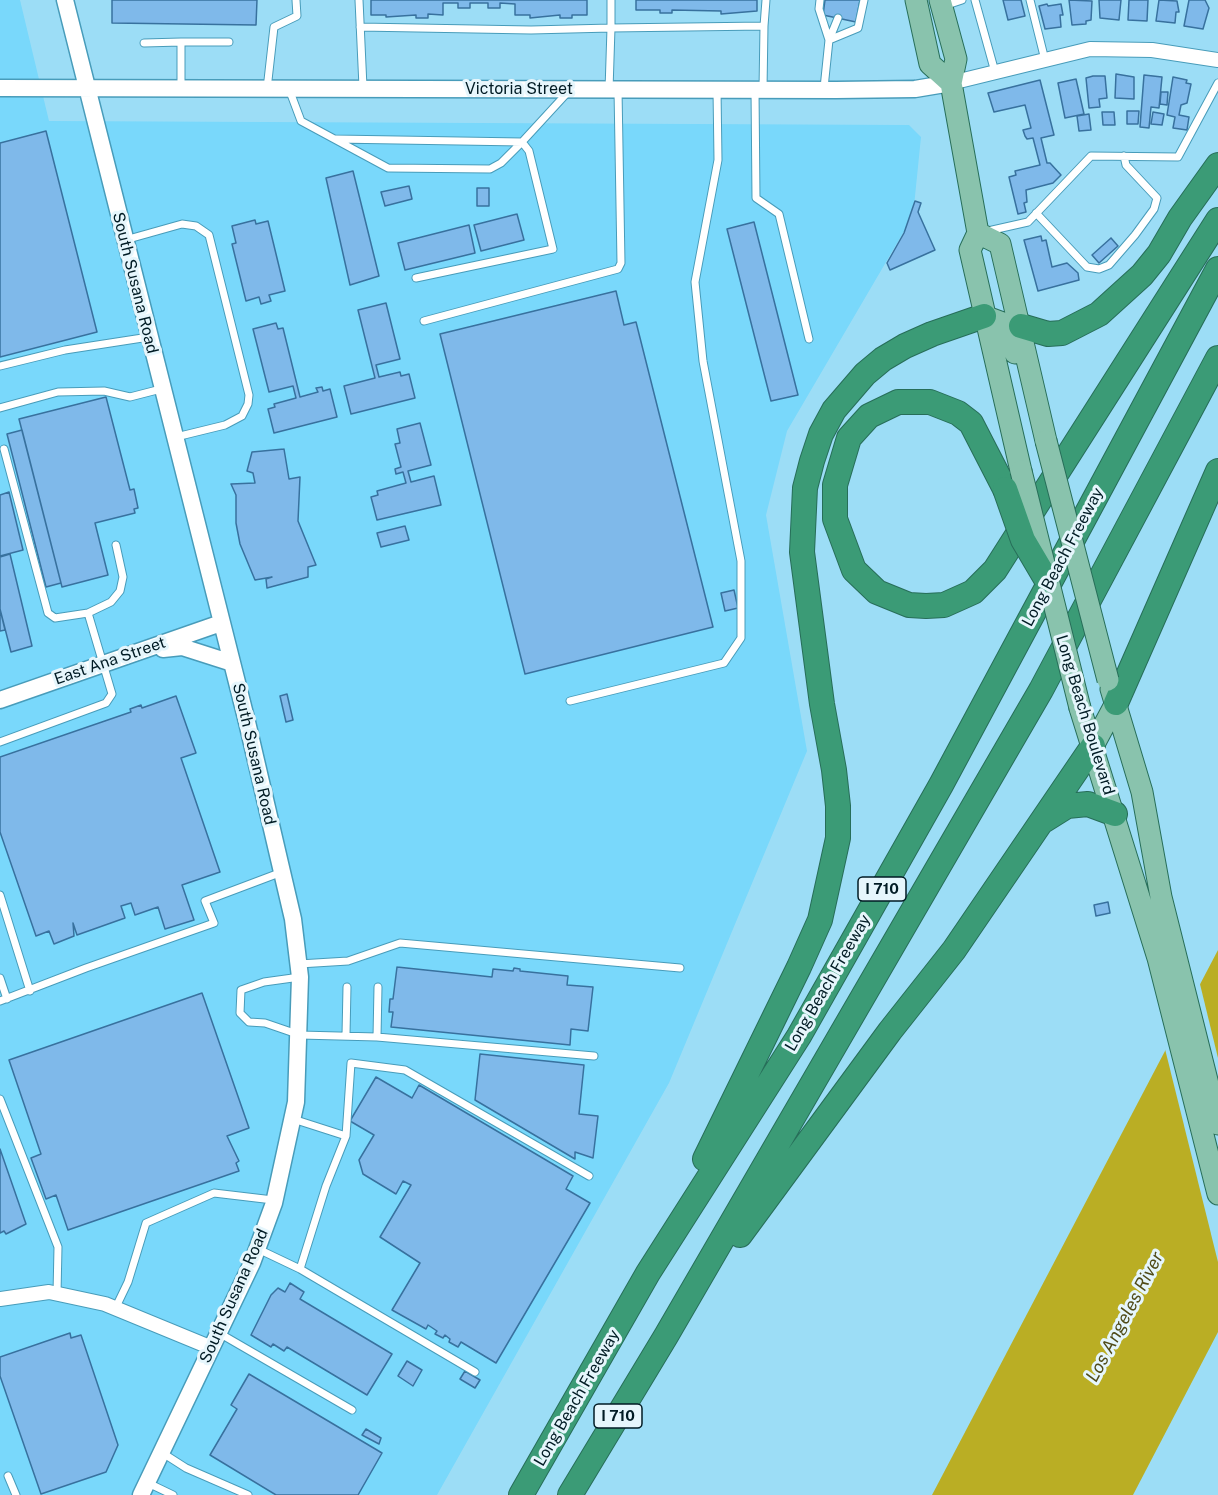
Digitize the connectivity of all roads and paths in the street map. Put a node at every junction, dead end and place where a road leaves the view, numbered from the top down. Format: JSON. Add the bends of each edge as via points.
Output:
{"nodes":[{"id":1,"x":65,"y":0,"type":"edge"},
{"id":2,"x":296,"y":0,"type":"edge"},
{"id":3,"x":359,"y":0,"type":"edge"},
{"id":4,"x":611,"y":0,"type":"edge"},
{"id":5,"x":766,"y":0,"type":"edge"},
{"id":6,"x":820,"y":0,"type":"edge"},
{"id":7,"x":864,"y":0,"type":"edge"},
{"id":8,"x":916,"y":0,"type":"edge"},
{"id":9,"x":975,"y":0,"type":"edge"},
{"id":10,"x":1030,"y":0,"type":"edge"},
{"id":11,"x":948,"y":2,"type":"edge"},
{"id":12,"x":838,"y":18,"type":"dead end"},
{"id":13,"x":764,"y":26,"type":"junction"},
{"id":14,"x":360,"y":27,"type":"junction"},
{"id":15,"x":611,"y":28,"type":"junction"},
{"id":16,"x":829,"y":40,"type":"junction"},
{"id":17,"x":181,"y":42,"type":"junction"},
{"id":18,"x":229,"y":42,"type":"dead end"},
{"id":19,"x":144,"y":43,"type":"dead end"},
{"id":20,"x":1045,"y":60,"type":"junction"},
{"id":21,"x":1218,"y":60,"type":"edge"},
{"id":22,"x":995,"y":72,"type":"junction"},
{"id":23,"x":951,"y":83,"type":"junction"},
{"id":24,"x":1218,"y":83,"type":"edge"},
{"id":25,"x":0,"y":88,"type":"edge"},
{"id":26,"x":181,"y":88,"type":"junction"},
{"id":27,"x":87,"y":89,"type":"junction"},
{"id":28,"x":267,"y":89,"type":"junction"},
{"id":29,"x":289,"y":89,"type":"junction"},
{"id":30,"x":363,"y":89,"type":"junction"},
{"id":31,"x":570,"y":90,"type":"junction"},
{"id":32,"x":614,"y":90,"type":"junction"},
{"id":33,"x":717,"y":90,"type":"junction"},
{"id":34,"x":759,"y":90,"type":"junction"},
{"id":35,"x":824,"y":90,"type":"junction"},
{"id":36,"x":335,"y":139,"type":"junction"},
{"id":37,"x":522,"y":142,"type":"junction"},
{"id":38,"x":1124,"y":156,"type":"junction"},
{"id":39,"x":1218,"y":165,"type":"edge"},
{"id":40,"x":1036,"y":213,"type":"junction"},
{"id":41,"x":1218,"y":220,"type":"edge"},
{"id":42,"x":978,"y":233,"type":"junction"},
{"id":43,"x":124,"y":240,"type":"junction"},
{"id":44,"x":1218,"y":269,"type":"edge"},
{"id":45,"x":416,"y":278,"type":"dead end"},
{"id":46,"x":984,"y":316,"type":"junction"},
{"id":47,"x":424,"y":321,"type":"dead end"},
{"id":48,"x":1021,"y":326,"type":"junction"},
{"id":49,"x":148,"y":338,"type":"junction"},
{"id":50,"x":809,"y":339,"type":"dead end"},
{"id":51,"x":1218,"y":358,"type":"edge"},
{"id":52,"x":0,"y":366,"type":"edge"},
{"id":53,"x":161,"y":389,"type":"junction"},
{"id":54,"x":0,"y":408,"type":"edge"},
{"id":55,"x":174,"y":437,"type":"junction"},
{"id":56,"x":1041,"y":446,"type":"junction"},
{"id":57,"x":4,"y":449,"type":"dead end"},
{"id":58,"x":1218,"y":471,"type":"edge"},
{"id":59,"x":1013,"y":480,"type":"junction"},
{"id":60,"x":116,"y":545,"type":"dead end"},
{"id":61,"x":1046,"y":579,"type":"joint"},
{"id":62,"x":88,"y":613,"type":"junction"},
{"id":63,"x":221,"y":623,"type":"junction"},
{"id":64,"x":138,"y":651,"type":"junction"},
{"id":65,"x":232,"y":663,"type":"junction"},
{"id":66,"x":102,"y":664,"type":"junction"},
{"id":67,"x":0,"y":700,"type":"edge"},
{"id":68,"x":570,"y":701,"type":"dead end"},
{"id":69,"x":1116,"y":703,"type":"junction"},
{"id":70,"x":0,"y":742,"type":"edge"},
{"id":71,"x":1093,"y":746,"type":"junction"},
{"id":72,"x":1115,"y":814,"type":"junction"},
{"id":73,"x":1036,"y":826,"type":"junction"},
{"id":74,"x":282,"y":872,"type":"junction"},
{"id":75,"x":0,"y":895,"type":"edge"},
{"id":76,"x":1167,"y":956,"type":"junction"},
{"id":77,"x":680,"y":968,"type":"dead end"},
{"id":78,"x":300,"y":970,"type":"junction"},
{"id":79,"x":0,"y":978,"type":"edge"},
{"id":80,"x":347,"y":987,"type":"dead end"},
{"id":81,"x":378,"y":987,"type":"dead end"},
{"id":82,"x":30,"y":991,"type":"junction"},
{"id":83,"x":4,"y":1000,"type":"edge"},
{"id":84,"x":300,"y":1035,"type":"junction"},
{"id":85,"x":346,"y":1035,"type":"junction"},
{"id":86,"x":377,"y":1036,"type":"junction"},
{"id":87,"x":594,"y":1056,"type":"dead end"},
{"id":88,"x":0,"y":1099,"type":"edge"},
{"id":89,"x":293,"y":1119,"type":"junction"},
{"id":90,"x":1218,"y":1124,"type":"edge"},
{"id":91,"x":346,"y":1136,"type":"junction"},
{"id":92,"x":590,"y":1176,"type":"dead end"},
{"id":93,"x":1218,"y":1194,"type":"edge"},
{"id":94,"x":275,"y":1200,"type":"junction"},
{"id":95,"x":258,"y":1249,"type":"junction"},
{"id":96,"x":300,"y":1269,"type":"junction"},
{"id":97,"x":648,"y":1273,"type":"junction"},
{"id":98,"x":57,"y":1294,"type":"junction"},
{"id":99,"x":0,"y":1299,"type":"edge"},
{"id":100,"x":115,"y":1309,"type":"junction"},
{"id":101,"x":666,"y":1336,"type":"junction"},
{"id":102,"x":216,"y":1340,"type":"junction"},
{"id":103,"x":475,"y":1372,"type":"dead end"},
{"id":104,"x":352,"y":1410,"type":"dead end"},
{"id":105,"x":161,"y":1452,"type":"junction"},
{"id":106,"x":8,"y":1476,"type":"dead end"},
{"id":107,"x":144,"y":1489,"type":"edge"},
{"id":108,"x":16,"y":1495,"type":"edge"},
{"id":109,"x":173,"y":1495,"type":"edge"},
{"id":110,"x":248,"y":1495,"type":"edge"},
{"id":111,"x":521,"y":1495,"type":"edge"},
{"id":112,"x":570,"y":1495,"type":"edge"}],
"edges":[{"from":1,"to":27,"type":"street","name":"South Susana Road"},
{"from":2,"to":28,"type":"lane","via":[[297,16],[274,27]]},
{"from":3,"to":14,"type":"lane"},
{"from":4,"to":15,"type":"lane"},
{"from":5,"to":13,"type":"lane"},
{"from":6,"to":16,"type":"lane"},
{"from":7,"to":16,"type":"lane","via":[[858,28]]},
{"from":8,"to":23,"type":"main road","via":[[930,64]]},
{"from":9,"to":22,"type":"lane"},
{"from":10,"to":20,"type":"lane"},
{"from":11,"to":23,"type":"main road","via":[[956,59]]},
{"from":12,"to":16,"type":"lane"},
{"from":13,"to":15,"type":"lane"},
{"from":13,"to":34,"type":"lane"},
{"from":14,"to":15,"type":"lane"},
{"from":14,"to":30,"type":"lane"},
{"from":15,"to":32,"type":"lane"},
{"from":16,"to":35,"type":"lane"},
{"from":17,"to":18,"type":"lane"},
{"from":17,"to":19,"type":"lane"},
{"from":17,"to":26,"type":"lane"},
{"from":20,"to":21,"type":"street","via":[[1090,50],[1152,50]]},
{"from":20,"to":22,"type":"street"},
{"from":22,"to":23,"type":"street"},
{"from":23,"to":35,"type":"street","name":"Victoria Street","via":[[915,89]]},
{"from":23,"to":42,"type":"main road"},
{"from":24,"to":38,"type":"lane","via":[[1178,157]]},
{"from":25,"to":27,"type":"street","name":"Victoria Street"},
{"from":26,"to":27,"type":"street","name":"Victoria Street"},
{"from":26,"to":28,"type":"street","name":"Victoria Street"},
{"from":27,"to":43,"type":"street","name":"South Susana Road"},
{"from":28,"to":29,"type":"street","name":"Victoria Street"},
{"from":29,"to":30,"type":"street","name":"Victoria Street"},
{"from":29,"to":36,"type":"lane","via":[[301,121]]},
{"from":30,"to":31,"type":"street","name":"Victoria Street"},
{"from":31,"to":32,"type":"street","name":"Victoria Street"},
{"from":31,"to":37,"type":"lane"},
{"from":32,"to":33,"type":"street","name":"Victoria Street"},
{"from":32,"to":47,"type":"lane","via":[[621,263],[618,269]]},
{"from":33,"to":34,"type":"street","name":"Victoria Street"},
{"from":33,"to":68,"type":"lane","via":[[718,159],[696,282],[703,361],[741,561],[741,638],[724,663]]},
{"from":34,"to":35,"type":"street","name":"Victoria Street"},
{"from":34,"to":50,"type":"lane","via":[[756,198],[779,214]]},
{"from":36,"to":37,"type":"lane"},
{"from":36,"to":37,"type":"lane","via":[[388,168],[490,169]]},
{"from":37,"to":45,"type":"lane","via":[[529,151],[553,249]]},
{"from":38,"to":40,"type":"lane","via":[[1090,156]]},
{"from":38,"to":40,"type":"lane","via":[[1126,165],[1157,198],[1154,209],[1109,265],[1100,269],[1088,267]]},
{"from":39,"to":48,"type":"highway","via":[[1159,255],[1099,314],[1062,333],[1048,334]]},
{"from":40,"to":42,"type":"lane","via":[[1028,222]]},
{"from":41,"to":59,"type":"highway","via":[[994,570],[973,592],[944,605],[909,605],[877,592],[854,570],[835,519],[835,485],[849,438],[869,416],[898,402],[930,402],[952,410],[971,423]]},
{"from":42,"to":46,"type":"main road","via":[[970,250]]},
{"from":42,"to":48,"type":"main road","name":"Long Beach Boulevard","via":[[1000,244]]},
{"from":43,"to":49,"type":"street","name":"South Susana Road"},
{"from":43,"to":55,"type":"lane","via":[[182,224],[196,226],[209,235],[248,404],[242,416],[225,425]]},
{"from":44,"to":97,"type":"highway","name":"Long Beach Freeway","number":"I 710","via":[[1002,673],[799,1036]]},
{"from":46,"to":56,"type":"main road","via":[[1008,329]]},
{"from":46,"to":59,"type":"main road"},
{"from":46,"to":97,"type":"highway","via":[[932,334],[884,359],[849,390],[821,434],[805,488],[802,552],[838,806],[838,838],[830,881],[820,920],[800,967]]},
{"from":48,"to":56,"type":"main road","name":"Long Beach Boulevard"},
{"from":49,"to":52,"type":"lane","via":[[65,350]]},
{"from":49,"to":53,"type":"street","name":"South Susana Road"},
{"from":51,"to":101,"type":"highway","number":"I 710","via":[[1041,690]]},
{"from":53,"to":54,"type":"lane","via":[[130,398],[104,391],[58,392]]},
{"from":53,"to":55,"type":"street","name":"South Susana Road"},
{"from":55,"to":63,"type":"street","name":"South Susana Road"},
{"from":56,"to":69,"type":"main road","name":"Long Beach Boulevard","bridge":true},
{"from":57,"to":62,"type":"lane","via":[[48,613],[56,618]]},
{"from":58,"to":69,"type":"highway"},
{"from":59,"to":61,"type":"highway","bridge":true,"via":[[1023,540]]},
{"from":60,"to":62,"type":"lane","via":[[123,577],[120,591],[111,602]]},
{"from":61,"to":71,"type":"main road","name":"Long Beach Boulevard","bridge":true},
{"from":62,"to":66,"type":"lane"},
{"from":63,"to":64,"type":"street","name":"East Ana Street"},
{"from":63,"to":65,"type":"street","name":"South Susana Road"},
{"from":64,"to":65,"type":"street","via":[[182,647]]},
{"from":64,"to":66,"type":"street","name":"East Ana Street"},
{"from":65,"to":74,"type":"street","name":"South Susana Road"},
{"from":66,"to":67,"type":"street","name":"East Ana Street"},
{"from":66,"to":70,"type":"lane","via":[[112,694],[106,703]]},
{"from":69,"to":71,"type":"main road"},
{"from":69,"to":76,"type":"main road","name":"Long Beach Boulevard","via":[[1142,792]]},
{"from":71,"to":72,"type":"main road","name":"Long Beach Boulevard"},
{"from":71,"to":73,"type":"highway"},
{"from":72,"to":73,"type":"highway","via":[[1088,804],[1067,806]]},
{"from":72,"to":76,"type":"main road","name":"Long Beach Boulevard"},
{"from":73,"to":101,"type":"highway","via":[[954,950]]},
{"from":74,"to":78,"type":"street","name":"South Susana Road"},
{"from":74,"to":82,"type":"lane","via":[[205,901],[214,923]]},
{"from":75,"to":82,"type":"lane"},
{"from":76,"to":90,"type":"main road","name":"Long Beach Boulevard"},
{"from":76,"to":93,"type":"main road","name":"Long Beach Boulevard"},
{"from":77,"to":78,"type":"lane","via":[[400,943],[348,962]]},
{"from":78,"to":84,"type":"street","name":"South Susana Road"},
{"from":78,"to":84,"type":"lane","via":[[241,990],[240,1013],[249,1022]]},
{"from":79,"to":83,"type":"lane"},
{"from":80,"to":85,"type":"lane"},
{"from":81,"to":86,"type":"lane"},
{"from":82,"to":83,"type":"lane"},
{"from":84,"to":85,"type":"lane"},
{"from":84,"to":89,"type":"street","name":"South Susana Road"},
{"from":85,"to":86,"type":"lane"},
{"from":86,"to":87,"type":"lane"},
{"from":88,"to":98,"type":"lane","via":[[58,1247]]},
{"from":89,"to":91,"type":"lane"},
{"from":89,"to":94,"type":"street","name":"South Susana Road"},
{"from":91,"to":92,"type":"lane","via":[[351,1063],[405,1070]]},
{"from":91,"to":96,"type":"lane"},
{"from":94,"to":95,"type":"street","name":"South Susana Road"},
{"from":94,"to":100,"type":"lane","via":[[214,1193],[146,1223],[128,1282]]},
{"from":95,"to":96,"type":"lane"},
{"from":95,"to":102,"type":"street","name":"South Susana Road"},
{"from":96,"to":103,"type":"lane"},
{"from":97,"to":111,"type":"highway","name":"Long Beach Freeway","number":"I 710"},
{"from":98,"to":99,"type":"street"},
{"from":98,"to":100,"type":"street"},
{"from":100,"to":102,"type":"street"},
{"from":101,"to":112,"type":"highway","number":"I 710"},
{"from":102,"to":104,"type":"lane"},
{"from":102,"to":105,"type":"street","name":"South Susana Road"},
{"from":105,"to":107,"type":"street","name":"South Susana Road"},
{"from":105,"to":110,"type":"lane","via":[[186,1468]]},
{"from":106,"to":108,"type":"lane"},
{"from":107,"to":109,"type":"lane"}]}
